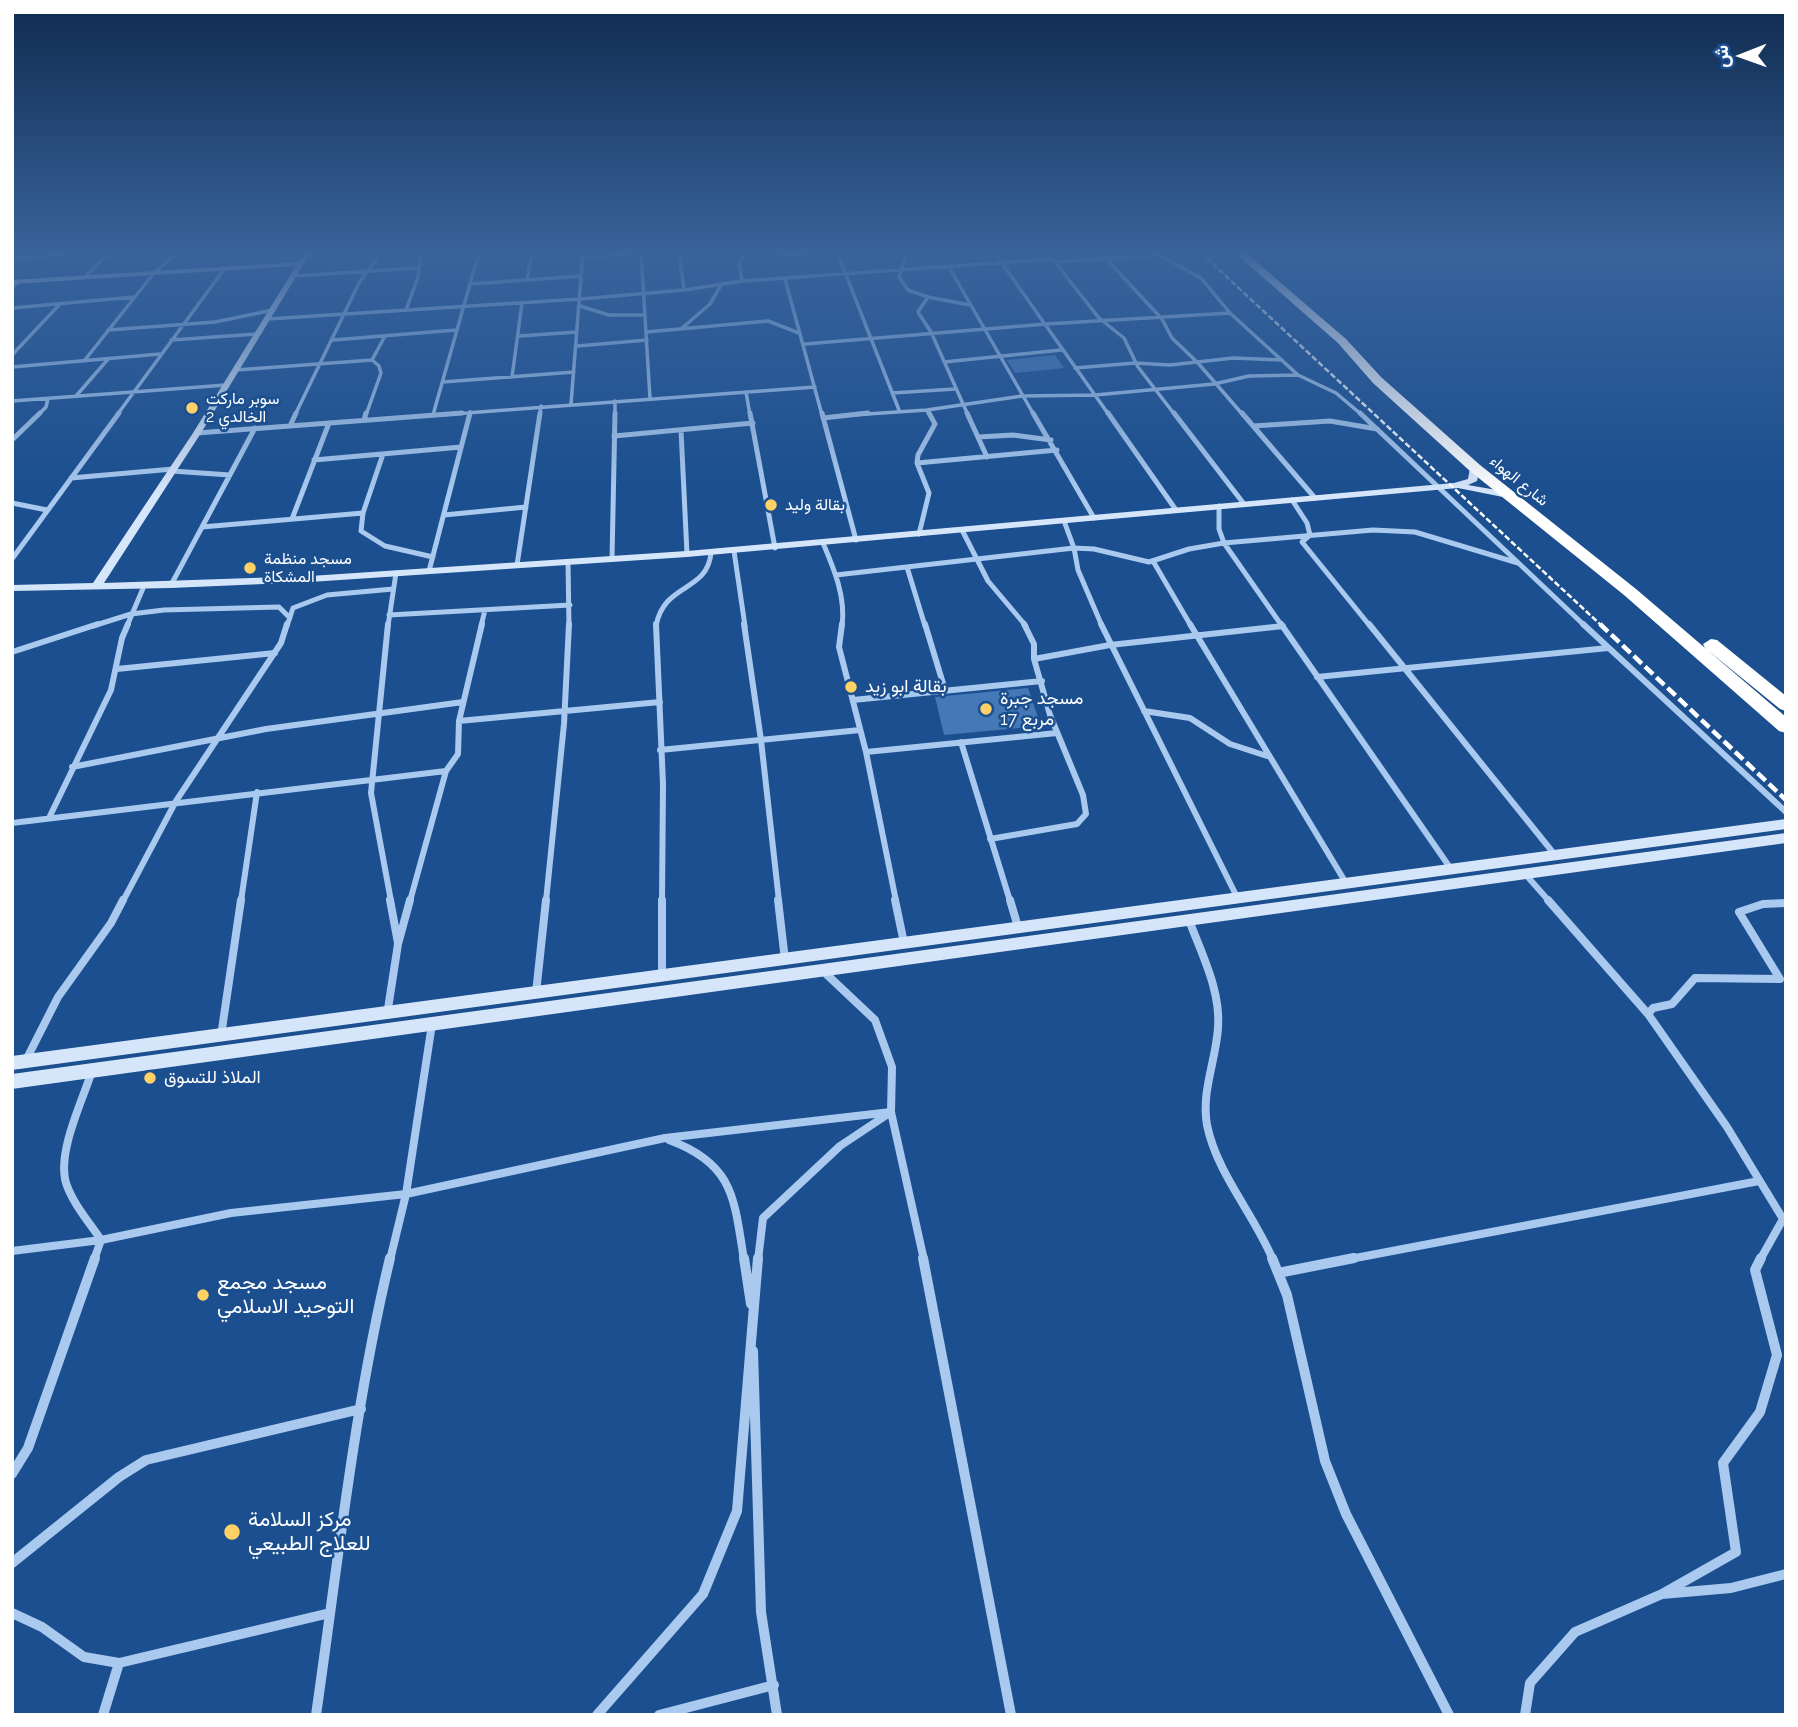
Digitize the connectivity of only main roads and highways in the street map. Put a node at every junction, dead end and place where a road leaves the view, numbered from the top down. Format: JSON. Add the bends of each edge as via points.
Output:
{"nodes":[{"id":1,"x":1332,"y":333,"type":"edge"},
{"id":2,"x":1351,"y":333,"type":"edge"},
{"id":3,"x":1786,"y":705,"type":"edge"},
{"id":4,"x":1786,"y":727,"type":"edge"}],
"edges":[{"from":1,"to":4,"type":"highway","name":"شارع الهواء","via":[[1377,380],[1475,468],[1630,592]]},
{"from":2,"to":3,"type":"highway","name":"شارع الهواء","via":[[1447,432]]}]}
